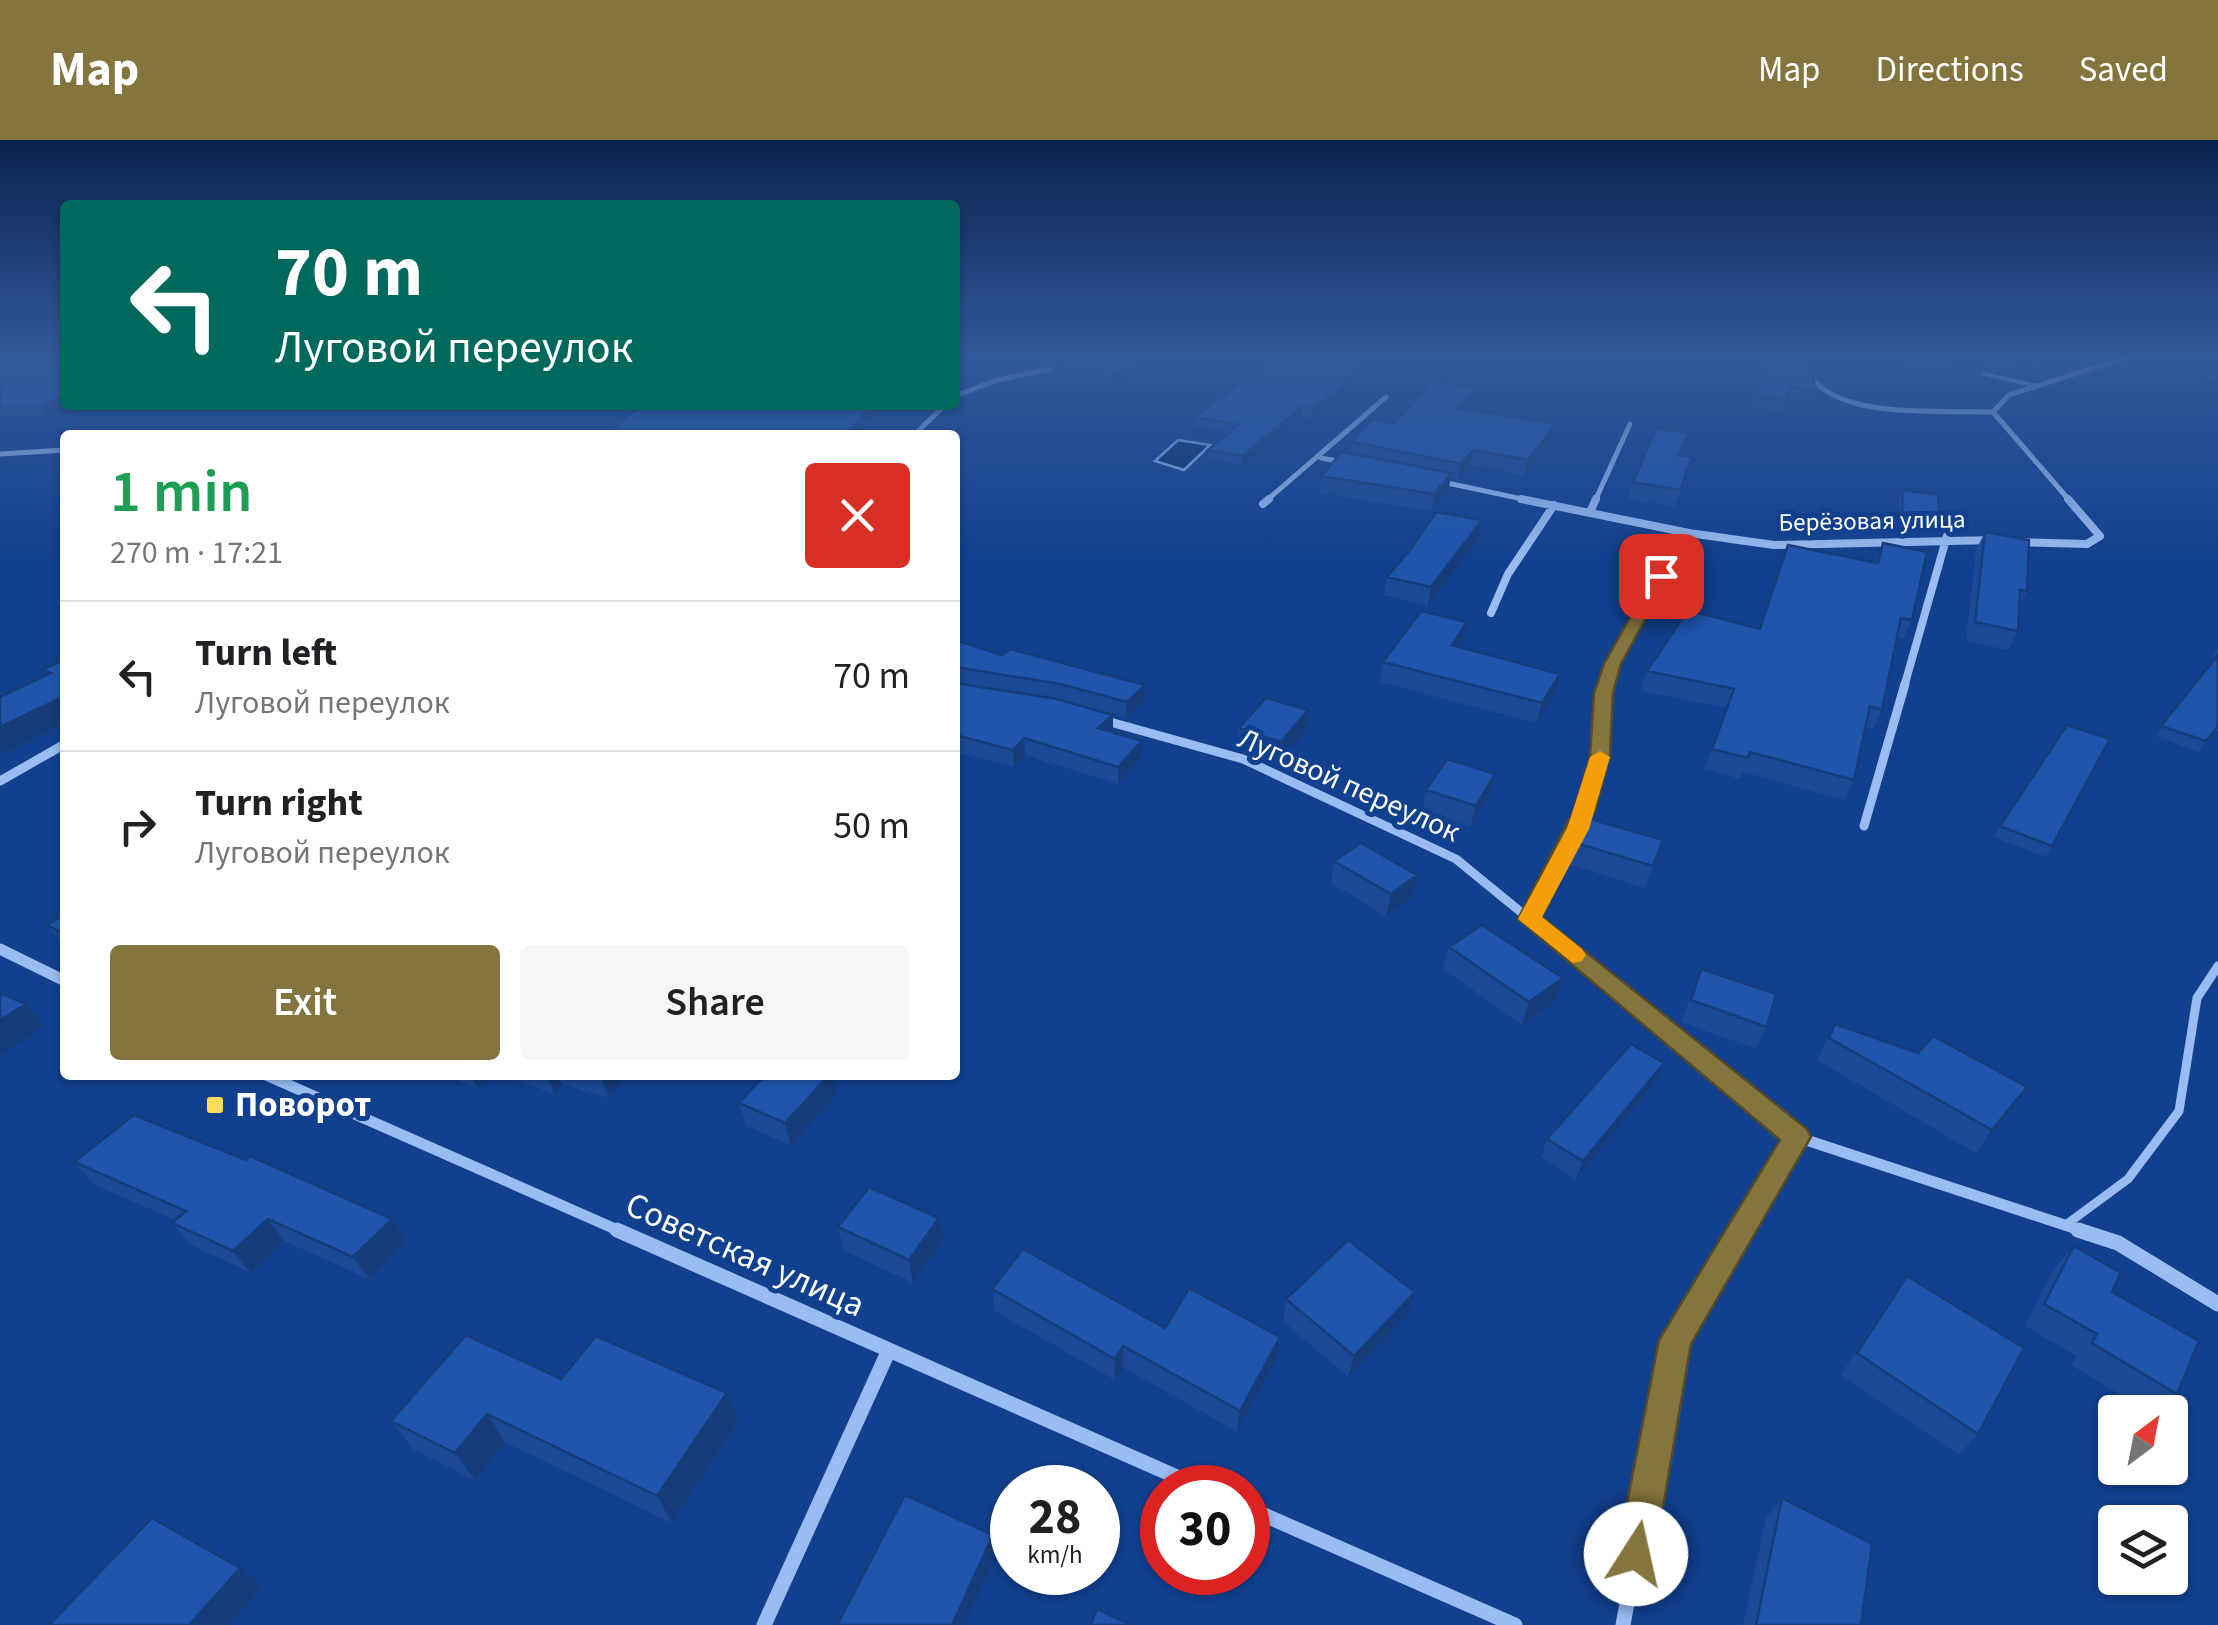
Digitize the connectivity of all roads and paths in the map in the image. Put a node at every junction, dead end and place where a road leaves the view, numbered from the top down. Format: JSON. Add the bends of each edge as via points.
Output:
{"nodes":[{"id":1,"x":1356,"y":424,"type":"edge"},
{"id":2,"x":1630,"y":424,"type":"dead end"},
{"id":3,"x":2004,"y":424,"type":"edge"},
{"id":4,"x":60,"y":450,"type":"edge"},
{"id":5,"x":0,"y":454,"type":"edge"},
{"id":6,"x":1320,"y":458,"type":"junction"},
{"id":7,"x":1357,"y":465,"type":"edge"},
{"id":8,"x":1430,"y":480,"type":"edge"},
{"id":9,"x":1263,"y":504,"type":"dead end"},
{"id":10,"x":1554,"y":505,"type":"junction"},
{"id":11,"x":1590,"y":512,"type":"junction"},
{"id":12,"x":1686,"y":532,"type":"junction"},
{"id":13,"x":1947,"y":536,"type":"junction"},
{"id":14,"x":1492,"y":613,"type":"dead end"},
{"id":15,"x":1096,"y":718,"type":"edge"},
{"id":16,"x":60,"y":747,"type":"edge"},
{"id":17,"x":0,"y":780,"type":"edge"},
{"id":18,"x":1864,"y":826,"type":"dead end"},
{"id":19,"x":1530,"y":919,"type":"junction"},
{"id":20,"x":0,"y":949,"type":"edge"},
{"id":21,"x":2218,"y":966,"type":"edge"},
{"id":22,"x":60,"y":979,"type":"edge"},
{"id":23,"x":277,"y":1080,"type":"edge"},
{"id":24,"x":1797,"y":1137,"type":"junction"},
{"id":25,"x":2067,"y":1224,"type":"junction"},
{"id":26,"x":2218,"y":1304,"type":"edge"},
{"id":27,"x":888,"y":1350,"type":"junction"},
{"id":28,"x":1150,"y":1465,"type":"edge"},
{"id":29,"x":1270,"y":1518,"type":"edge"},
{"id":30,"x":764,"y":1625,"type":"edge"},
{"id":31,"x":1515,"y":1625,"type":"edge"},
{"id":32,"x":1623,"y":1625,"type":"edge"}],
"edges":[{"from":1,"to":6,"type":"street"},
{"from":2,"to":11,"type":"street"},
{"from":3,"to":13,"type":"street","name":"Берёзовая улица","via":[[2100,536],[2088,544],[2062,544]]},
{"from":4,"to":5,"type":"street"},
{"from":6,"to":7,"type":"street"},
{"from":6,"to":9,"type":"street"},
{"from":8,"to":10,"type":"street","name":"Берёзовая улица"},
{"from":10,"to":11,"type":"street","name":"Берёзовая улица"},
{"from":10,"to":14,"type":"street","via":[[1508,574]]},
{"from":11,"to":12,"type":"street","name":"Берёзовая улица"},
{"from":12,"to":13,"type":"street","name":"Берёзовая улица","via":[[1827,547]]},
{"from":12,"to":19,"type":"lane","via":[[1612,664],[1591,790]]},
{"from":13,"to":18,"type":"street"},
{"from":15,"to":19,"type":"street","name":"Луговой переулок","via":[[1243,760],[1456,859]]},
{"from":16,"to":17,"type":"street"},
{"from":19,"to":24,"type":"street","name":"Луговой переулок"},
{"from":20,"to":22,"type":"street"},
{"from":21,"to":25,"type":"lane","via":[[2197,998],[2179,1111],[2128,1179]]},
{"from":23,"to":27,"type":"street","name":"Советская улица"},
{"from":24,"to":25,"type":"street","name":"Луговой переулок"},
{"from":24,"to":32,"type":"street","via":[[1675,1340]]},
{"from":25,"to":26,"type":"street","name":"Луговой переулок","via":[[2118,1242]]},
{"from":27,"to":28,"type":"street","name":"Советская улица"},
{"from":27,"to":30,"type":"street"},
{"from":29,"to":31,"type":"street"}]}
